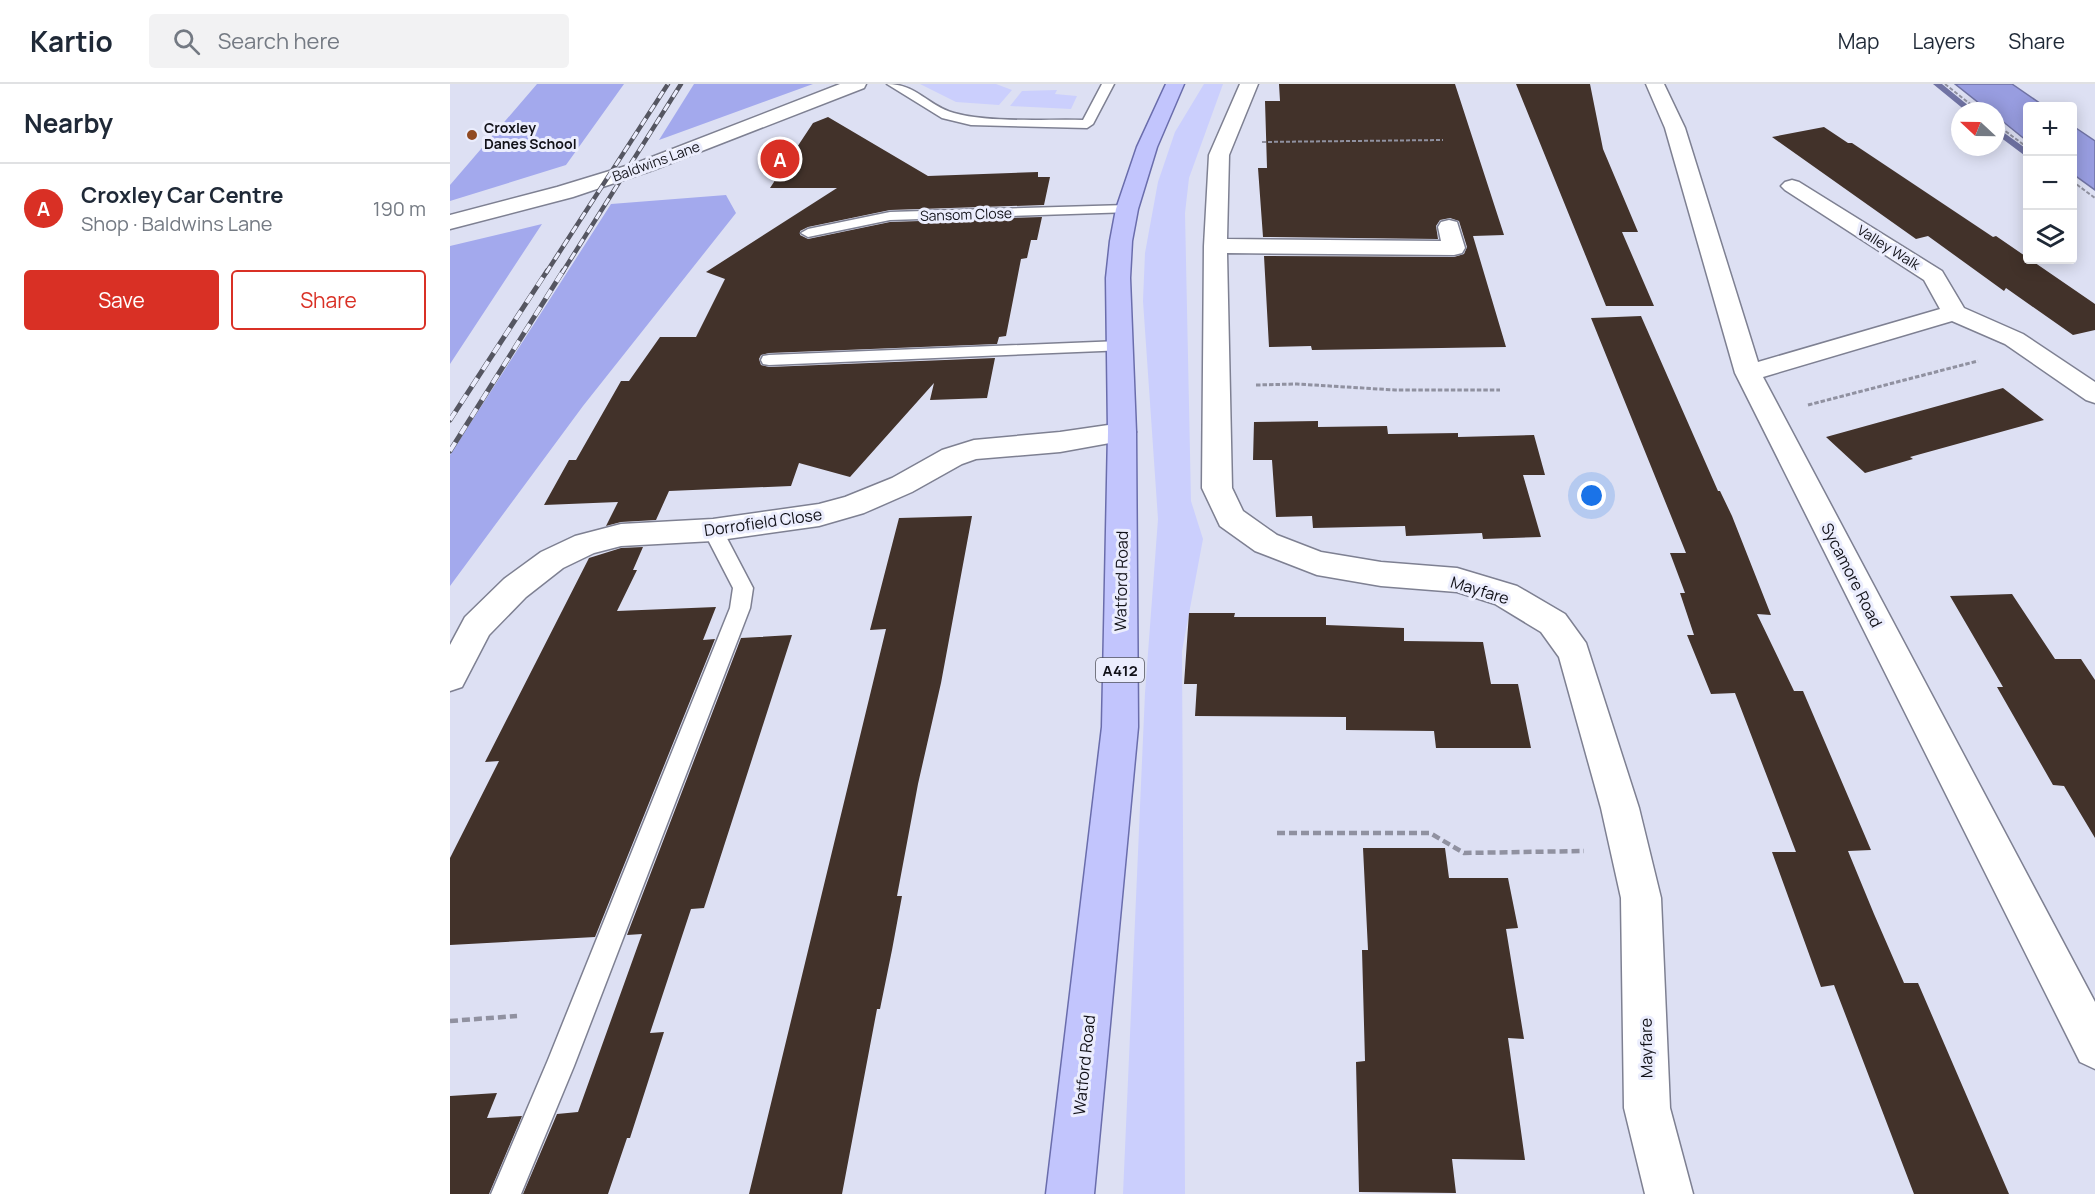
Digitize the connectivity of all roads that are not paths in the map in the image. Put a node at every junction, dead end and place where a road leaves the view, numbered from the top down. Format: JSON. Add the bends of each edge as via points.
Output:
{"nodes":[{"id":1,"x":857,"y":84,"type":"edge"},
{"id":2,"x":893,"y":84,"type":"edge"},
{"id":3,"x":1108,"y":84,"type":"edge"},
{"id":4,"x":1175,"y":84,"type":"edge"},
{"id":5,"x":1249,"y":84,"type":"edge"},
{"id":6,"x":1655,"y":84,"type":"edge"},
{"id":7,"x":1792,"y":186,"type":"dead end"},
{"id":8,"x":1127,"y":209,"type":"junction"},
{"id":9,"x":450,"y":222,"type":"edge"},
{"id":10,"x":1449,"y":227,"type":"dead end"},
{"id":11,"x":808,"y":233,"type":"dead end"},
{"id":12,"x":1215,"y":246,"type":"junction"},
{"id":13,"x":1954,"y":313,"type":"junction"},
{"id":14,"x":1120,"y":346,"type":"junction"},
{"id":15,"x":769,"y":360,"type":"dead end"},
{"id":16,"x":1748,"y":373,"type":"junction"},
{"id":17,"x":2095,"y":394,"type":"edge"},
{"id":18,"x":1122,"y":432,"type":"junction"},
{"id":19,"x":713,"y":530,"type":"junction"},
{"id":20,"x":450,"y":677,"type":"edge"},
{"id":21,"x":2095,"y":1047,"type":"edge"},
{"id":22,"x":506,"y":1194,"type":"edge"},
{"id":23,"x":1070,"y":1194,"type":"edge"},
{"id":24,"x":1669,"y":1194,"type":"edge"}],
"edges":[{"from":1,"to":9,"type":"street","name":"Baldwins Lane","via":[[645,166]]},
{"from":2,"to":3,"type":"lane","via":[[954,118],[1087,124]]},
{"from":4,"to":8,"type":"main road","name":"Watford Road","number":"A412","via":[[1147,147]]},
{"from":5,"to":12,"type":"street","name":"Mayfare","via":[[1219,155]]},
{"from":6,"to":16,"type":"street","name":"Sycamore Road","via":[[1675,128]]},
{"from":7,"to":13,"type":"street","name":"Valley Walk","via":[[1934,276]]},
{"from":8,"to":11,"type":"lane","name":"Sansom Close","via":[[890,216]]},
{"from":8,"to":14,"type":"main road","name":"Watford Road","number":"A412","via":[[1118,278]]},
{"from":10,"to":12,"type":"street","via":[[1454,248]]},
{"from":12,"to":24,"type":"street","name":"Mayfare","via":[[1217,488],[1231,518],[1266,543],[1317,563],[1381,574],[1457,580],[1506,595],[1553,622],[1574,653],[1620,808],[1641,898],[1647,1108]]},
{"from":13,"to":16,"type":"street"},
{"from":13,"to":17,"type":"street","via":[[2014,339]]},
{"from":14,"to":15,"type":"lane"},
{"from":14,"to":18,"type":"main road","name":"Watford Road","number":"A412"},
{"from":16,"to":21,"type":"street","name":"Sycamore Road"},
{"from":18,"to":19,"type":"street","name":"Dorrofield Close","via":[[974,450],[854,506],[785,521]]},
{"from":18,"to":23,"type":"main road","name":"Watford Road","number":"A412","via":[[1119,727]]},
{"from":19,"to":20,"type":"street","name":"Dorrofield Close","via":[[621,535],[586,544],[552,560],[515,588],[477,626]]},
{"from":19,"to":22,"type":"lane","via":[[743,588],[740,608]]}]}
